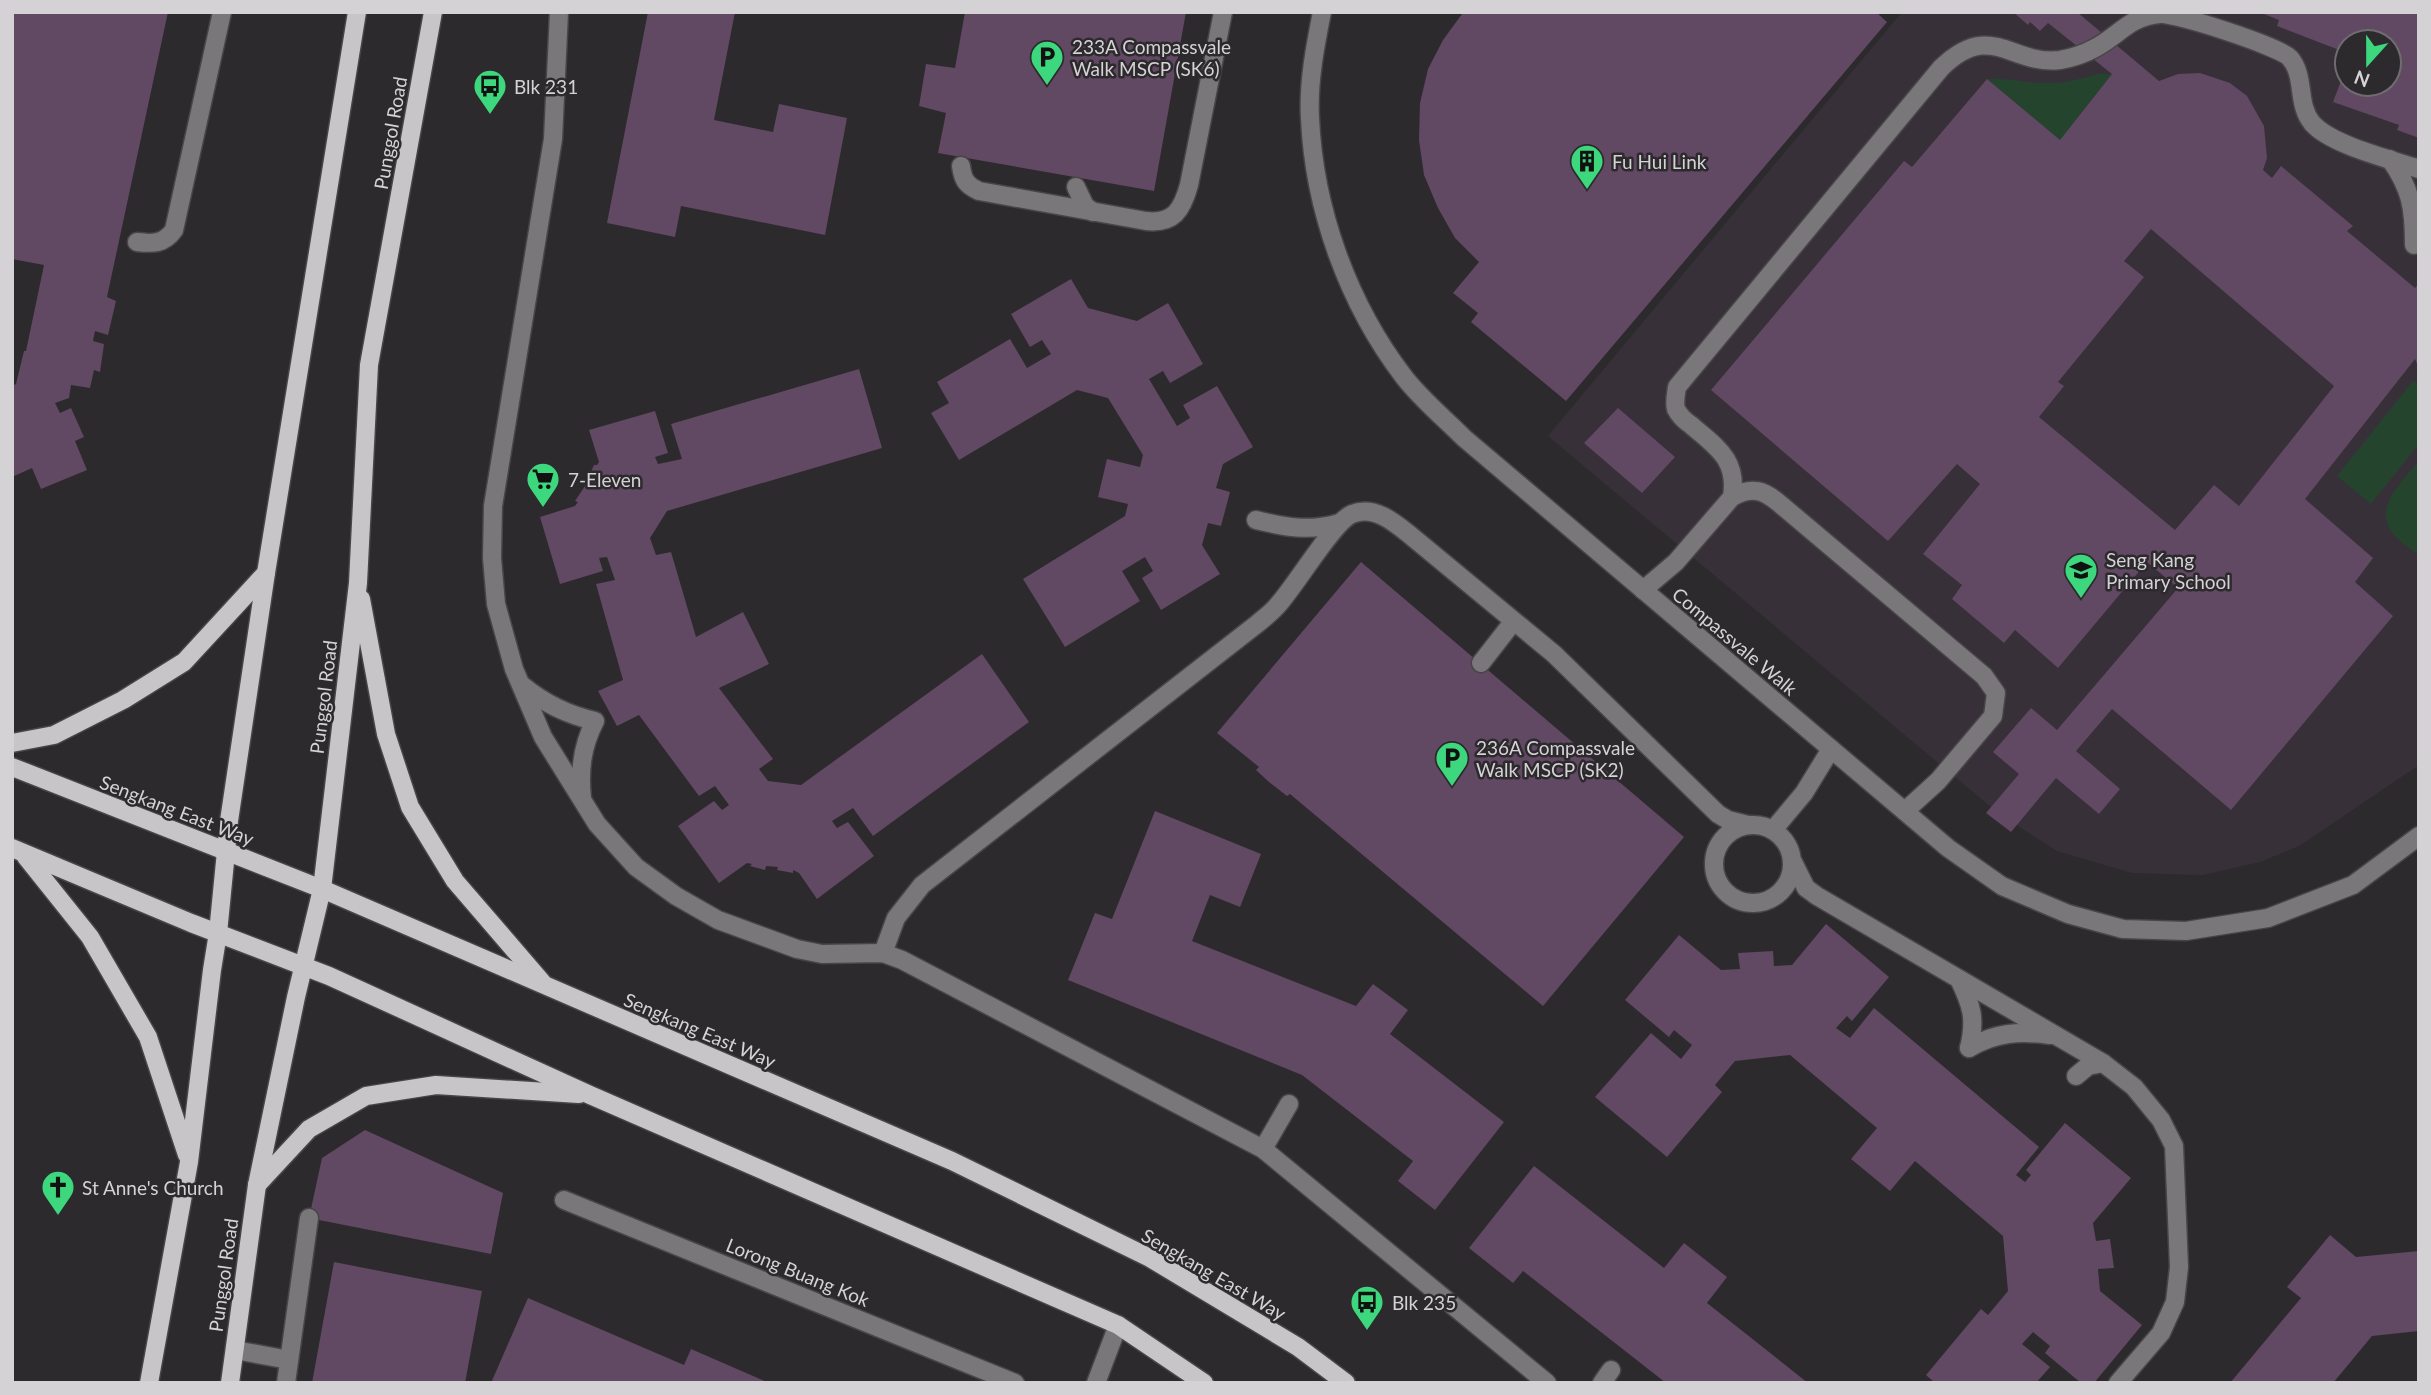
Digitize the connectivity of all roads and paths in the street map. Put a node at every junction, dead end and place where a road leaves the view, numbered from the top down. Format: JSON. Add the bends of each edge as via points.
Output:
{"nodes":[{"id":1,"x":222,"y":12,"type":"edge"},
{"id":2,"x":357,"y":12,"type":"edge"},
{"id":3,"x":433,"y":12,"type":"edge"},
{"id":4,"x":559,"y":12,"type":"edge"},
{"id":5,"x":1223,"y":12,"type":"edge"},
{"id":6,"x":1322,"y":12,"type":"edge"},
{"id":7,"x":2390,"y":159,"type":"junction"},
{"id":8,"x":961,"y":166,"type":"dead end"},
{"id":9,"x":2419,"y":169,"type":"edge"},
{"id":10,"x":1076,"y":187,"type":"dead end"},
{"id":11,"x":1093,"y":212,"type":"junction"},
{"id":12,"x":137,"y":242,"type":"dead end"},
{"id":13,"x":2414,"y":245,"type":"dead end"},
{"id":14,"x":1732,"y":497,"type":"junction"},
{"id":15,"x":1256,"y":520,"type":"dead end"},
{"id":16,"x":1339,"y":523,"type":"junction"},
{"id":17,"x":266,"y":573,"type":"junction"},
{"id":18,"x":358,"y":583,"type":"junction"},
{"id":19,"x":1643,"y":590,"type":"junction"},
{"id":20,"x":1513,"y":622,"type":"junction"},
{"id":21,"x":1481,"y":663,"type":"dead end"},
{"id":22,"x":521,"y":685,"type":"junction"},
{"id":23,"x":12,"y":743,"type":"edge"},
{"id":24,"x":1832,"y":750,"type":"junction"},
{"id":25,"x":12,"y":767,"type":"edge"},
{"id":26,"x":583,"y":801,"type":"junction"},
{"id":27,"x":1905,"y":811,"type":"junction"},
{"id":28,"x":1748,"y":825,"type":"junction"},
{"id":29,"x":1773,"y":830,"type":"junction"},
{"id":30,"x":2419,"y":836,"type":"edge"},
{"id":31,"x":18,"y":851,"type":"edge"},
{"id":32,"x":226,"y":852,"type":"junction"},
{"id":33,"x":1793,"y":862,"type":"junction"},
{"id":34,"x":322,"y":888,"type":"junction"},
{"id":35,"x":219,"y":933,"type":"junction"},
{"id":36,"x":883,"y":953,"type":"junction"},
{"id":37,"x":304,"y":965,"type":"junction"},
{"id":38,"x":1959,"y":979,"type":"junction"},
{"id":39,"x":547,"y":987,"type":"junction"},
{"id":40,"x":2057,"y":1036,"type":"junction"},
{"id":41,"x":2103,"y":1063,"type":"junction"},
{"id":42,"x":2076,"y":1076,"type":"dead end"},
{"id":43,"x":590,"y":1095,"type":"junction"},
{"id":44,"x":1289,"y":1104,"type":"dead end"},
{"id":45,"x":1263,"y":1149,"type":"junction"},
{"id":46,"x":189,"y":1162,"type":"junction"},
{"id":47,"x":257,"y":1185,"type":"junction"},
{"id":48,"x":564,"y":1200,"type":"dead end"},
{"id":49,"x":309,"y":1218,"type":"dead end"},
{"id":50,"x":1118,"y":1325,"type":"junction"},
{"id":51,"x":234,"y":1350,"type":"junction"},
{"id":52,"x":289,"y":1360,"type":"junction"},
{"id":53,"x":149,"y":1383,"type":"edge"},
{"id":54,"x":230,"y":1383,"type":"edge"},
{"id":55,"x":286,"y":1383,"type":"edge"},
{"id":56,"x":1015,"y":1383,"type":"edge"},
{"id":57,"x":1096,"y":1383,"type":"edge"},
{"id":58,"x":1204,"y":1383,"type":"edge"},
{"id":59,"x":1346,"y":1383,"type":"edge"},
{"id":60,"x":1547,"y":1383,"type":"edge"},
{"id":61,"x":2118,"y":1383,"type":"edge"}],
"edges":[{"from":1,"to":12,"type":"street","via":[[174,230],[168,239],[153,244]]},
{"from":2,"to":17,"type":"main road"},
{"from":3,"to":18,"type":"main road","name":"Punggol Road","via":[[369,365]]},
{"from":4,"to":22,"type":"street","via":[[553,139],[493,506],[496,604]]},
{"from":5,"to":11,"type":"street","via":[[1185,201],[1168,219],[1158,222]]},
{"from":6,"to":19,"type":"street","name":"Compassvale Walk","via":[[1309,116],[1315,175],[1353,294],[1379,341],[1405,379],[1464,438]]},
{"from":7,"to":9,"type":"street"},
{"from":7,"to":13,"type":"street","via":[[2412,200]]},
{"from":7,"to":14,"type":"street","via":[[2331,138],[2313,123],[2303,109],[2299,73],[2289,57],[2164,13],[2143,16],[2097,48],[2075,57],[2035,58],[1994,46],[1955,54],[1677,387],[1676,409],[1683,419],[1725,455],[1733,476]]},
{"from":8,"to":11,"type":"street","via":[[963,179],[979,191]]},
{"from":10,"to":11,"type":"street"},
{"from":14,"to":19,"type":"street","via":[[1676,562]]},
{"from":14,"to":27,"type":"street","via":[[1756,489],[1769,494],[1984,676],[1996,693],[1993,716],[1938,781]]},
{"from":15,"to":16,"type":"street","via":[[1306,530]]},
{"from":16,"to":20,"type":"street","via":[[1363,512],[1390,519]]},
{"from":16,"to":36,"type":"street","via":[[1277,607],[922,886],[896,918]]},
{"from":17,"to":23,"type":"main road","via":[[184,662],[54,735]]},
{"from":17,"to":32,"type":"main road"},
{"from":18,"to":34,"type":"main road","name":"Punggol Road"},
{"from":18,"to":39,"type":"main road","via":[[386,734],[410,807],[455,881]]},
{"from":19,"to":24,"type":"street","name":"Compassvale Walk"},
{"from":20,"to":21,"type":"street"},
{"from":20,"to":28,"type":"street","via":[[1553,654],[1718,814]]},
{"from":22,"to":26,"type":"street","via":[[543,737]]},
{"from":22,"to":26,"type":"street","via":[[575,717],[595,721],[581,762]]},
{"from":24,"to":27,"type":"street","name":"Compassvale Walk"},
{"from":24,"to":29,"type":"street"},
{"from":25,"to":32,"type":"main road","name":"Sengkang East Way"},
{"from":26,"to":36,"type":"street","via":[[636,867],[718,920],[822,954]]},
{"from":27,"to":30,"type":"street","name":"Compassvale Walk","via":[[2002,886],[2068,914],[2123,929],[2186,931],[2268,918],[2353,885]]},
{"from":28,"to":29,"type":"street"},
{"from":28,"to":33,"type":"street","via":[[1735,828],[1717,847],[1714,873],[1728,895],[1740,901],[1766,901],[1777,895],[1792,875]]},
{"from":29,"to":33,"type":"street","via":[[1790,849]]},
{"from":31,"to":35,"type":"main road"},
{"from":31,"to":46,"type":"main road","via":[[90,937],[148,1037]]},
{"from":32,"to":34,"type":"main road","name":"Sengkang East Way"},
{"from":32,"to":35,"type":"main road"},
{"from":33,"to":38,"type":"street","via":[[1807,888],[1817,896]]},
{"from":34,"to":37,"type":"main road","name":"Punggol Road"},
{"from":34,"to":39,"type":"main road","name":"Sengkang East Way"},
{"from":35,"to":37,"type":"main road"},
{"from":35,"to":46,"type":"main road"},
{"from":36,"to":45,"type":"street","via":[[944,980]]},
{"from":37,"to":43,"type":"main road"},
{"from":37,"to":47,"type":"main road","name":"Punggol Road"},
{"from":38,"to":40,"type":"street"},
{"from":38,"to":40,"type":"street","via":[[1973,1011],[1969,1048],[1984,1039],[2016,1032]]},
{"from":39,"to":59,"type":"main road","name":"Sengkang East Way","via":[[952,1161],[1126,1246],[1298,1347]]},
{"from":40,"to":41,"type":"street"},
{"from":41,"to":42,"type":"street","via":[[2088,1066]]},
{"from":41,"to":61,"type":"street","via":[[2134,1087],[2161,1120],[2174,1146],[2179,1267],[2175,1302],[2161,1333]]},
{"from":43,"to":47,"type":"main road","via":[[436,1085],[366,1096],[309,1129]]},
{"from":43,"to":50,"type":"main road"},
{"from":44,"to":45,"type":"street"},
{"from":45,"to":60,"type":"street"},
{"from":46,"to":53,"type":"main road"},
{"from":47,"to":51,"type":"main road","name":"Punggol Road"},
{"from":48,"to":56,"type":"street","name":"Lorong Buang Kok"},
{"from":49,"to":52,"type":"street"},
{"from":50,"to":57,"type":"street"},
{"from":50,"to":58,"type":"main road"},
{"from":51,"to":52,"type":"street"},
{"from":51,"to":54,"type":"main road","name":"Punggol Road"},
{"from":52,"to":55,"type":"street"}]}
